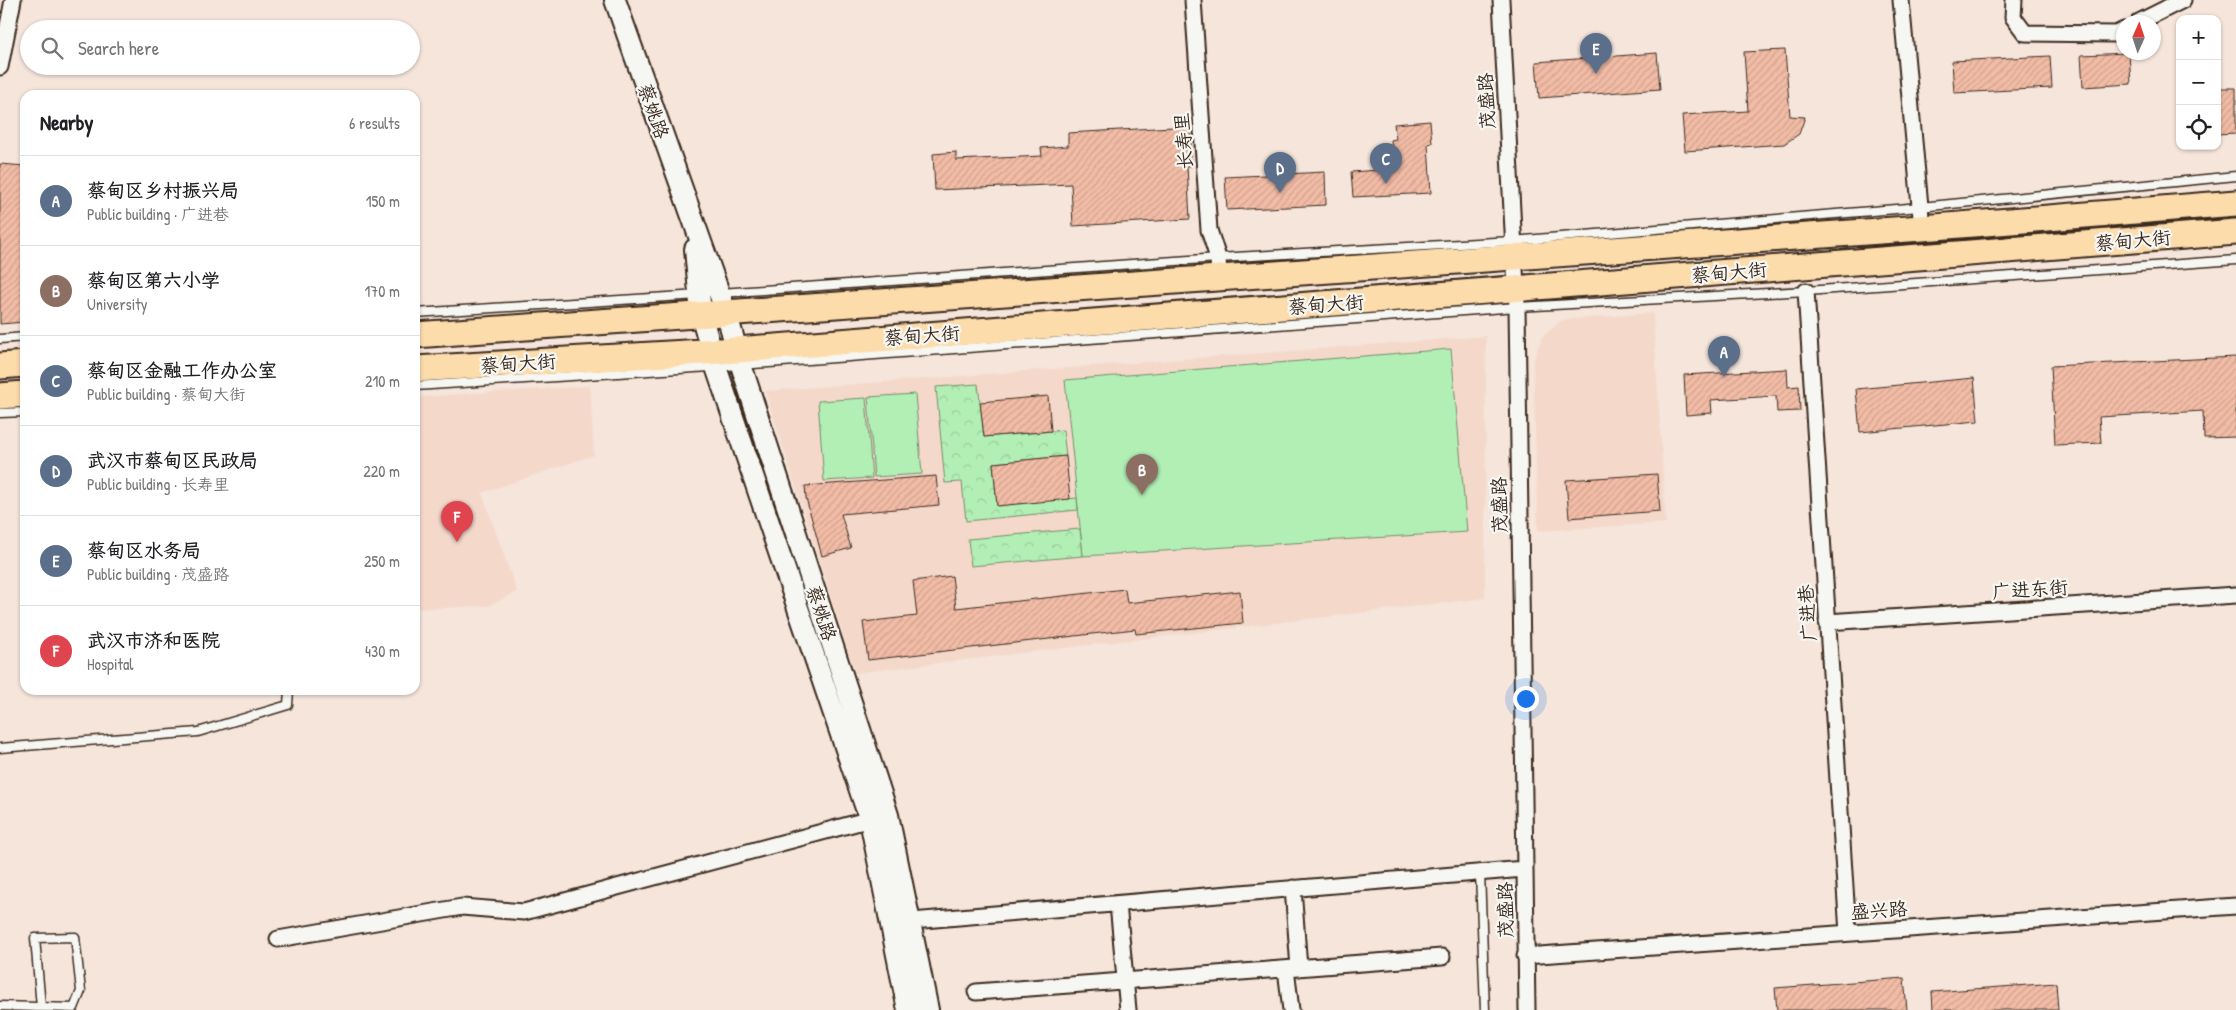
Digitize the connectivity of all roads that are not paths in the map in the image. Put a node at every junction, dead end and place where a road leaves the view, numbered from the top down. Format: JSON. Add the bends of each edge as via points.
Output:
{"nodes":[{"id":1,"x":13,"y":0,"type":"edge"},
{"id":2,"x":615,"y":0,"type":"edge"},
{"id":3,"x":1193,"y":0,"type":"edge"},
{"id":4,"x":1501,"y":0,"type":"edge"},
{"id":5,"x":1901,"y":0,"type":"edge"},
{"id":6,"x":2014,"y":0,"type":"edge"},
{"id":7,"x":2183,"y":0,"type":"edge"},
{"id":8,"x":2152,"y":15,"type":"edge"},
{"id":9,"x":2116,"y":34,"type":"edge"},
{"id":10,"x":0,"y":66,"type":"edge"},
{"id":11,"x":2236,"y":176,"type":"edge"},
{"id":12,"x":2236,"y":202,"type":"edge"},
{"id":13,"x":1921,"y":218,"type":"junction"},
{"id":14,"x":2236,"y":232,"type":"edge"},
{"id":15,"x":1513,"y":249,"type":"junction"},
{"id":16,"x":2236,"y":260,"type":"edge"},
{"id":17,"x":1219,"y":268,"type":"junction"},
{"id":18,"x":1806,"y":291,"type":"junction"},
{"id":19,"x":1516,"y":298,"type":"junction"},
{"id":20,"x":712,"y":304,"type":"junction"},
{"id":21,"x":420,"y":313,"type":"edge"},
{"id":22,"x":420,"y":334,"type":"edge"},
{"id":23,"x":20,"y":337,"type":"edge"},
{"id":24,"x":0,"y":339,"type":"edge"},
{"id":25,"x":739,"y":357,"type":"junction"},
{"id":26,"x":714,"y":359,"type":"junction"},
{"id":27,"x":20,"y":364,"type":"edge"},
{"id":28,"x":0,"y":366,"type":"edge"},
{"id":29,"x":420,"y":370,"type":"edge"},
{"id":30,"x":420,"y":386,"type":"edge"},
{"id":31,"x":20,"y":394,"type":"edge"},
{"id":32,"x":0,"y":396,"type":"edge"},
{"id":33,"x":20,"y":412,"type":"edge"},
{"id":34,"x":0,"y":414,"type":"edge"},
{"id":35,"x":2236,"y":595,"type":"edge"},
{"id":36,"x":1827,"y":622,"type":"junction"},
{"id":37,"x":289,"y":695,"type":"edge"},
{"id":38,"x":0,"y":748,"type":"edge"},
{"id":39,"x":879,"y":817,"type":"junction"},
{"id":40,"x":1524,"y":869,"type":"junction"},
{"id":41,"x":1480,"y":872,"type":"junction"},
{"id":42,"x":1292,"y":888,"type":"junction"},
{"id":43,"x":1118,"y":904,"type":"junction"},
{"id":44,"x":2236,"y":906,"type":"edge"},
{"id":45,"x":901,"y":922,"type":"junction"},
{"id":46,"x":1848,"y":933,"type":"junction"},
{"id":47,"x":278,"y":939,"type":"dead end"},
{"id":48,"x":1525,"y":956,"type":"junction"},
{"id":49,"x":1442,"y":958,"type":"dead end"},
{"id":50,"x":1293,"y":968,"type":"junction"},
{"id":51,"x":1125,"y":981,"type":"junction"},
{"id":52,"x":976,"y":992,"type":"dead end"},
{"id":53,"x":0,"y":1006,"type":"edge"},
{"id":54,"x":41,"y":1007,"type":"junction"},
{"id":55,"x":908,"y":1010,"type":"edge"},
{"id":56,"x":928,"y":1010,"type":"edge"},
{"id":57,"x":1128,"y":1010,"type":"edge"},
{"id":58,"x":1290,"y":1010,"type":"edge"},
{"id":59,"x":1485,"y":1010,"type":"edge"},
{"id":60,"x":1527,"y":1010,"type":"edge"}],
"edges":[{"from":1,"to":10,"type":"street"},
{"from":2,"to":20,"type":"street","name":"蔡姚路","via":[[692,222]]},
{"from":3,"to":17,"type":"street","name":"长寿里","via":[[1209,230]]},
{"from":4,"to":15,"type":"street","name":"茂盛路"},
{"from":5,"to":13,"type":"street"},
{"from":6,"to":9,"type":"street","via":[[2013,16],[2025,33]]},
{"from":7,"to":8,"type":"street"},
{"from":11,"to":13,"type":"lane"},
{"from":12,"to":13,"type":"main road","name":"蔡甸大街"},
{"from":13,"to":15,"type":"main road","name":"蔡甸大街"},
{"from":14,"to":19,"type":"main road","name":"蔡甸大街"},
{"from":15,"to":17,"type":"main road","name":"蔡甸大街"},
{"from":15,"to":19,"type":"street","name":"茂盛路"},
{"from":16,"to":18,"type":"lane"},
{"from":17,"to":20,"type":"main road","name":"蔡甸大街"},
{"from":18,"to":19,"type":"lane"},
{"from":18,"to":36,"type":"street","name":"广进巷"},
{"from":19,"to":25,"type":"main road","name":"蔡甸大街"},
{"from":19,"to":40,"type":"street","name":"茂盛路"},
{"from":20,"to":21,"type":"lane"},
{"from":20,"to":22,"type":"main road","name":"蔡甸大街"},
{"from":20,"to":25,"type":"street","name":"蔡姚路"},
{"from":20,"to":26,"type":"street","name":"蔡姚路"},
{"from":23,"to":24,"type":"lane"},
{"from":25,"to":26,"type":"main road","name":"蔡甸大街"},
{"from":25,"to":39,"type":"street","name":"蔡姚路"},
{"from":26,"to":29,"type":"main road","name":"蔡甸大街"},
{"from":26,"to":30,"type":"lane"},
{"from":26,"to":39,"type":"street","name":"蔡姚路"},
{"from":27,"to":28,"type":"main road"},
{"from":31,"to":32,"type":"main road"},
{"from":33,"to":34,"type":"lane"},
{"from":35,"to":36,"type":"street","name":"广进东街"},
{"from":36,"to":46,"type":"street","name":"广进巷"},
{"from":37,"to":38,"type":"lane","via":[[288,705],[198,732]]},
{"from":39,"to":45,"type":"street","name":"蔡姚路"},
{"from":39,"to":47,"type":"street","via":[[524,912],[462,907]]},
{"from":40,"to":41,"type":"street"},
{"from":40,"to":48,"type":"street","name":"茂盛路"},
{"from":41,"to":42,"type":"street"},
{"from":41,"to":59,"type":"lane"},
{"from":42,"to":43,"type":"street"},
{"from":42,"to":50,"type":"street"},
{"from":43,"to":45,"type":"street"},
{"from":43,"to":51,"type":"street"},
{"from":44,"to":46,"type":"street","name":"盛兴路"},
{"from":45,"to":55,"type":"street","name":"蔡姚路"},
{"from":45,"to":56,"type":"street","name":"蔡姚路"},
{"from":46,"to":48,"type":"street","name":"盛兴路"},
{"from":48,"to":60,"type":"street","name":"茂盛路"},
{"from":49,"to":50,"type":"street"},
{"from":50,"to":51,"type":"street"},
{"from":50,"to":58,"type":"street"},
{"from":51,"to":52,"type":"street"},
{"from":51,"to":57,"type":"street"},
{"from":53,"to":54,"type":"lane"},
{"from":54,"to":54,"type":"lane","via":[[74,1008],[81,991],[75,937],[34,938]]}]}
